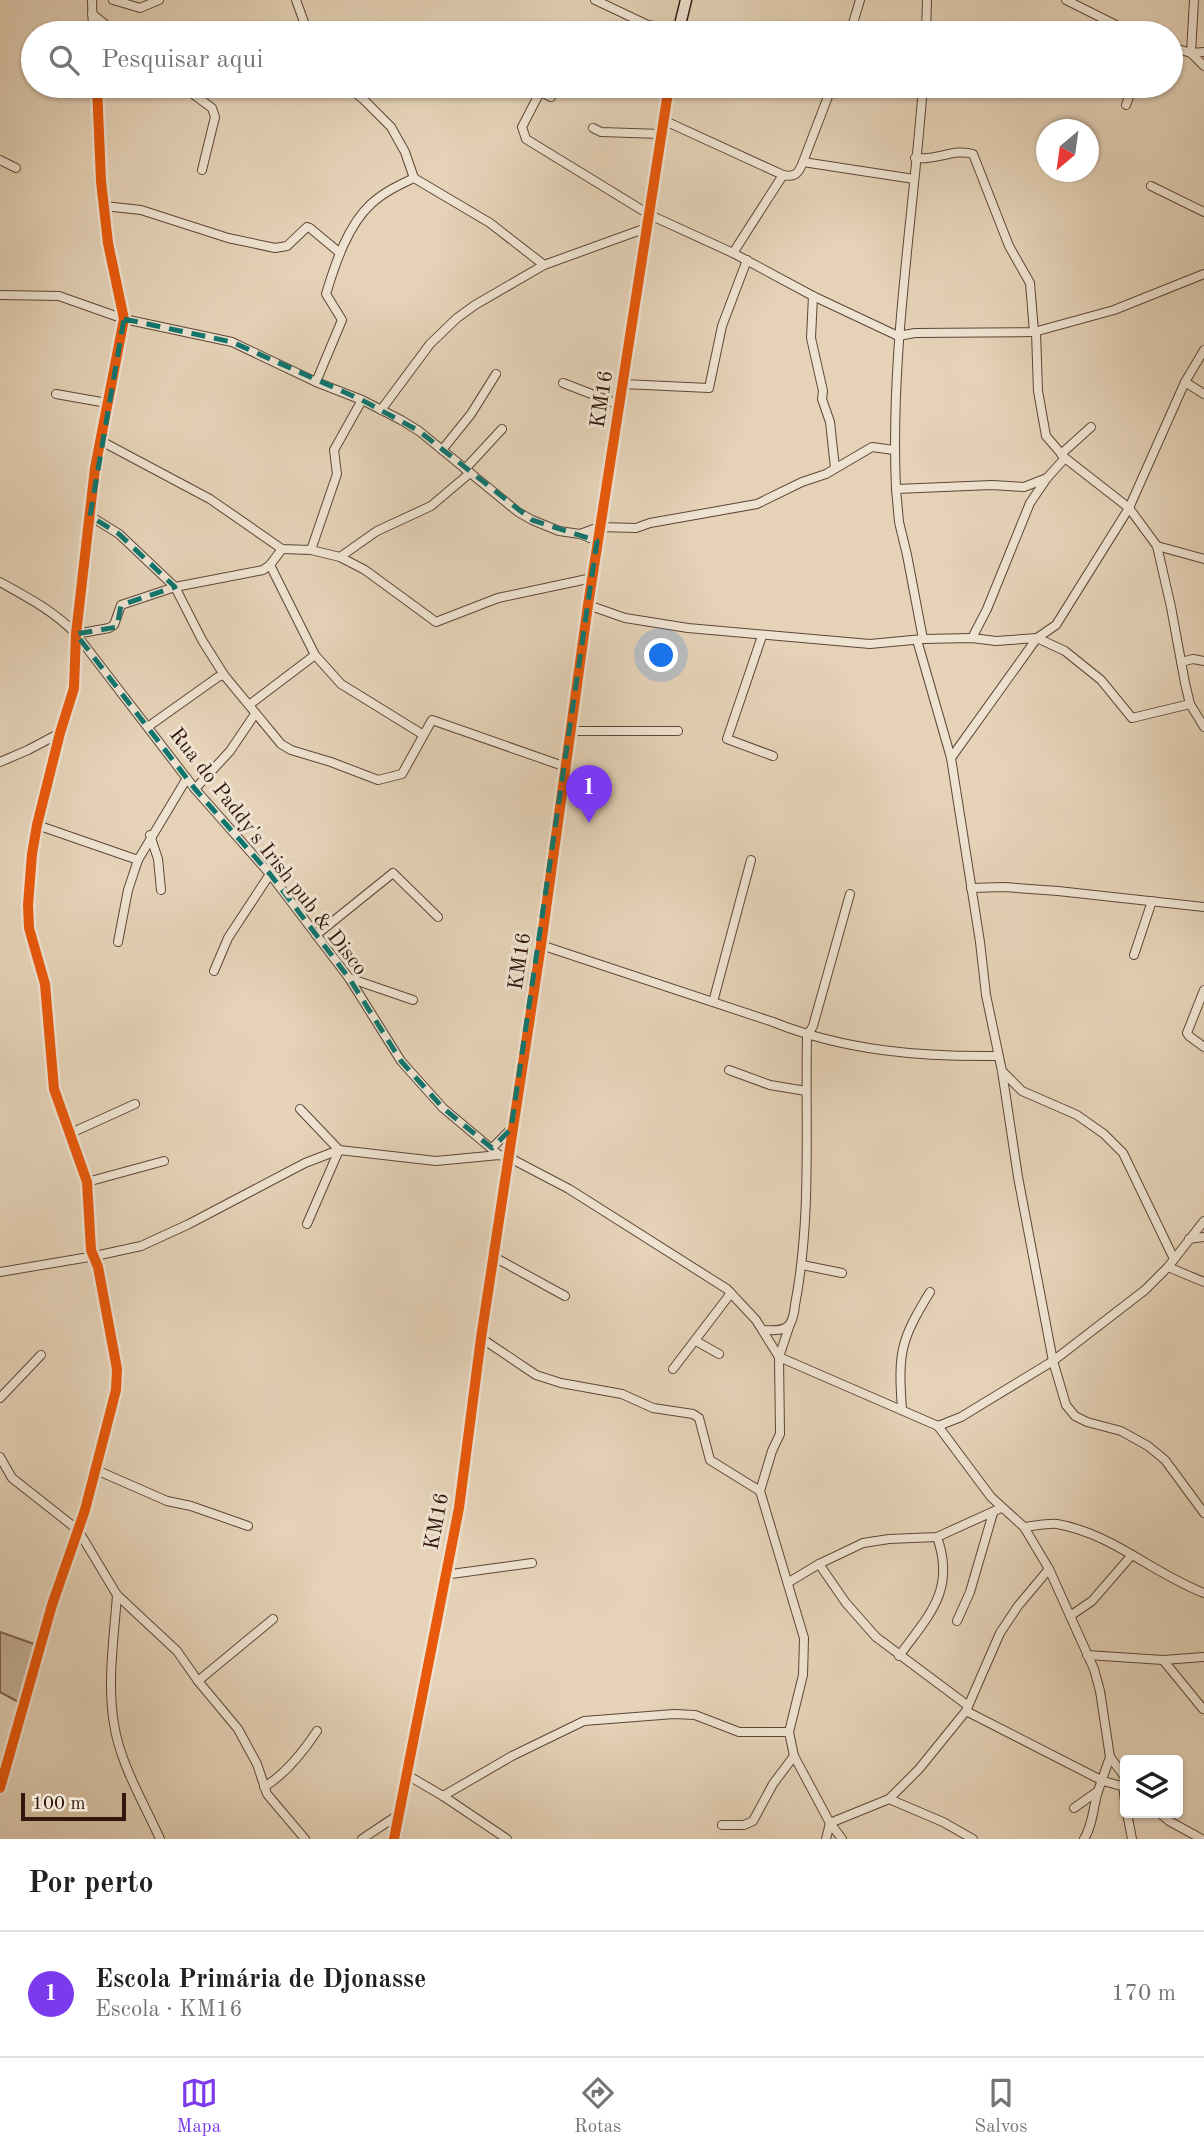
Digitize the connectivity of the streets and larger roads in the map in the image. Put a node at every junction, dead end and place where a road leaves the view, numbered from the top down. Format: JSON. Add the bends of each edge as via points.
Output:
{"nodes":[{"id":1,"x":92,"y":0,"type":"edge"},
{"id":2,"x":113,"y":0,"type":"edge"},
{"id":3,"x":159,"y":0,"type":"edge"},
{"id":4,"x":296,"y":0,"type":"edge"},
{"id":5,"x":595,"y":0,"type":"edge"},
{"id":6,"x":686,"y":0,"type":"edge"},
{"id":7,"x":860,"y":0,"type":"edge"},
{"id":8,"x":927,"y":0,"type":"edge"},
{"id":9,"x":1066,"y":0,"type":"edge"},
{"id":10,"x":1194,"y":0,"type":"edge"},
{"id":11,"x":92,"y":14,"type":"junction"},
{"id":12,"x":92,"y":21,"type":"edge"},
{"id":13,"x":101,"y":21,"type":"edge"},
{"id":14,"x":304,"y":21,"type":"edge"},
{"id":15,"x":640,"y":21,"type":"edge"},
{"id":16,"x":681,"y":21,"type":"edge"},
{"id":17,"x":854,"y":21,"type":"edge"},
{"id":18,"x":926,"y":21,"type":"edge"},
{"id":19,"x":1108,"y":21,"type":"edge"},
{"id":20,"x":1183,"y":51,"type":"edge"},
{"id":21,"x":1204,"y":52,"type":"edge"},
{"id":22,"x":1191,"y":53,"type":"junction"},
{"id":23,"x":1204,"y":66,"type":"edge"},
{"id":24,"x":98,"y":98,"type":"edge"},
{"id":25,"x":198,"y":98,"type":"edge"},
{"id":26,"x":362,"y":98,"type":"edge"},
{"id":27,"x":537,"y":98,"type":"edge"},
{"id":28,"x":667,"y":98,"type":"edge"},
{"id":29,"x":828,"y":98,"type":"edge"},
{"id":30,"x":922,"y":98,"type":"edge"},
{"id":31,"x":1129,"y":98,"type":"edge"},
{"id":32,"x":1126,"y":105,"type":"dead end"},
{"id":33,"x":663,"y":120,"type":"junction"},
{"id":34,"x":593,"y":128,"type":"dead end"},
{"id":35,"x":661,"y":134,"type":"junction"},
{"id":36,"x":915,"y":158,"type":"junction"},
{"id":37,"x":0,"y":160,"type":"edge"},
{"id":38,"x":803,"y":162,"type":"junction"},
{"id":39,"x":16,"y":168,"type":"dead end"},
{"id":40,"x":202,"y":170,"type":"dead end"},
{"id":41,"x":783,"y":175,"type":"junction"},
{"id":42,"x":414,"y":178,"type":"junction"},
{"id":43,"x":914,"y":179,"type":"junction"},
{"id":44,"x":1152,"y":186,"type":"dead end"},
{"id":45,"x":104,"y":205,"type":"junction"},
{"id":46,"x":1204,"y":212,"type":"edge"},
{"id":47,"x":649,"y":221,"type":"junction"},
{"id":48,"x":340,"y":253,"type":"junction"},
{"id":49,"x":733,"y":253,"type":"junction"},
{"id":50,"x":747,"y":260,"type":"junction"},
{"id":51,"x":544,"y":265,"type":"junction"},
{"id":52,"x":1204,"y":274,"type":"edge"},
{"id":53,"x":0,"y":295,"type":"edge"},
{"id":54,"x":813,"y":296,"type":"junction"},
{"id":55,"x":124,"y":319,"type":"junction"},
{"id":56,"x":1035,"y":332,"type":"junction"},
{"id":57,"x":898,"y":336,"type":"junction"},
{"id":58,"x":1204,"y":350,"type":"edge"},
{"id":59,"x":496,"y":374,"type":"dead end"},
{"id":60,"x":316,"y":382,"type":"junction"},
{"id":61,"x":1185,"y":382,"type":"junction"},
{"id":62,"x":563,"y":383,"type":"dead end"},
{"id":63,"x":623,"y":384,"type":"junction"},
{"id":64,"x":56,"y":394,"type":"dead end"},
{"id":65,"x":1204,"y":394,"type":"edge"},
{"id":66,"x":362,"y":400,"type":"junction"},
{"id":67,"x":107,"y":404,"type":"junction"},
{"id":68,"x":620,"y":405,"type":"junction"},
{"id":69,"x":381,"y":410,"type":"junction"},
{"id":70,"x":1091,"y":426,"type":"dead end"},
{"id":71,"x":502,"y":429,"type":"dead end"},
{"id":72,"x":100,"y":441,"type":"junction"},
{"id":73,"x":442,"y":450,"type":"junction"},
{"id":74,"x":894,"y":450,"type":"junction"},
{"id":75,"x":1063,"y":456,"type":"junction"},
{"id":76,"x":835,"y":468,"type":"junction"},
{"id":77,"x":468,"y":471,"type":"junction"},
{"id":78,"x":1046,"y":478,"type":"junction"},
{"id":79,"x":896,"y":489,"type":"junction"},
{"id":80,"x":1129,"y":508,"type":"junction"},
{"id":81,"x":90,"y":516,"type":"junction"},
{"id":82,"x":600,"y":527,"type":"junction"},
{"id":83,"x":580,"y":534,"type":"junction"},
{"id":84,"x":597,"y":541,"type":"junction"},
{"id":85,"x":1157,"y":547,"type":"junction"},
{"id":86,"x":282,"y":549,"type":"junction"},
{"id":87,"x":311,"y":550,"type":"junction"},
{"id":88,"x":340,"y":557,"type":"junction"},
{"id":89,"x":1204,"y":559,"type":"edge"},
{"id":90,"x":270,"y":565,"type":"junction"},
{"id":91,"x":592,"y":578,"type":"junction"},
{"id":92,"x":0,"y":582,"type":"edge"},
{"id":93,"x":175,"y":587,"type":"junction"},
{"id":94,"x":588,"y":605,"type":"junction"},
{"id":95,"x":76,"y":634,"type":"junction"},
{"id":96,"x":762,"y":636,"type":"junction"},
{"id":97,"x":972,"y":638,"type":"junction"},
{"id":98,"x":1037,"y":638,"type":"junction"},
{"id":99,"x":920,"y":639,"type":"junction"},
{"id":100,"x":315,"y":656,"type":"junction"},
{"id":101,"x":1204,"y":661,"type":"edge"},
{"id":102,"x":1181,"y":662,"type":"junction"},
{"id":103,"x":224,"y":675,"type":"junction"},
{"id":104,"x":1190,"y":704,"type":"junction"},
{"id":105,"x":249,"y":705,"type":"junction"},
{"id":106,"x":256,"y":714,"type":"junction"},
{"id":107,"x":149,"y":726,"type":"junction"},
{"id":108,"x":1204,"y":727,"type":"edge"},
{"id":109,"x":572,"y":731,"type":"junction"},
{"id":110,"x":678,"y":731,"type":"dead end"},
{"id":111,"x":60,"y":733,"type":"junction"},
{"id":112,"x":422,"y":734,"type":"junction"},
{"id":113,"x":773,"y":756,"type":"dead end"},
{"id":114,"x":951,"y":758,"type":"junction"},
{"id":115,"x":0,"y":762,"type":"edge"},
{"id":116,"x":566,"y":766,"type":"junction"},
{"id":117,"x":187,"y":778,"type":"junction"},
{"id":118,"x":195,"y":789,"type":"junction"},
{"id":119,"x":37,"y":825,"type":"junction"},
{"id":120,"x":150,"y":835,"type":"junction"},
{"id":121,"x":138,"y":860,"type":"junction"},
{"id":122,"x":751,"y":860,"type":"dead end"},
{"id":123,"x":270,"y":874,"type":"junction"},
{"id":124,"x":971,"y":888,"type":"junction"},
{"id":125,"x":161,"y":890,"type":"dead end"},
{"id":126,"x":850,"y":894,"type":"dead end"},
{"id":127,"x":1152,"y":901,"type":"junction"},
{"id":128,"x":1204,"y":907,"type":"edge"},
{"id":129,"x":438,"y":917,"type":"dead end"},
{"id":130,"x":316,"y":935,"type":"junction"},
{"id":131,"x":118,"y":942,"type":"dead end"},
{"id":132,"x":541,"y":945,"type":"junction"},
{"id":133,"x":1134,"y":956,"type":"dead end"},
{"id":134,"x":214,"y":971,"type":"dead end"},
{"id":135,"x":349,"y":978,"type":"junction"},
{"id":136,"x":1204,"y":990,"type":"edge"},
{"id":137,"x":413,"y":1000,"type":"dead end"},
{"id":138,"x":713,"y":1002,"type":"junction"},
{"id":139,"x":807,"y":1036,"type":"junction"},
{"id":140,"x":1204,"y":1047,"type":"edge"},
{"id":141,"x":998,"y":1056,"type":"junction"},
{"id":142,"x":729,"y":1070,"type":"dead end"},
{"id":143,"x":1002,"y":1071,"type":"junction"},
{"id":144,"x":806,"y":1091,"type":"junction"},
{"id":145,"x":135,"y":1104,"type":"dead end"},
{"id":146,"x":300,"y":1109,"type":"dead end"},
{"id":147,"x":511,"y":1129,"type":"junction"},
{"id":148,"x":71,"y":1133,"type":"junction"},
{"id":149,"x":339,"y":1150,"type":"junction"},
{"id":150,"x":499,"y":1154,"type":"junction"},
{"id":151,"x":164,"y":1161,"type":"dead end"},
{"id":152,"x":87,"y":1182,"type":"junction"},
{"id":153,"x":1204,"y":1221,"type":"edge"},
{"id":154,"x":307,"y":1224,"type":"dead end"},
{"id":155,"x":1204,"y":1237,"type":"edge"},
{"id":156,"x":1189,"y":1239,"type":"junction"},
{"id":157,"x":95,"y":1256,"type":"junction"},
{"id":158,"x":494,"y":1257,"type":"junction"},
{"id":159,"x":1171,"y":1263,"type":"junction"},
{"id":160,"x":802,"y":1265,"type":"junction"},
{"id":161,"x":0,"y":1272,"type":"edge"},
{"id":162,"x":842,"y":1273,"type":"dead end"},
{"id":163,"x":1204,"y":1282,"type":"edge"},
{"id":164,"x":930,"y":1292,"type":"dead end"},
{"id":165,"x":732,"y":1293,"type":"junction"},
{"id":166,"x":565,"y":1296,"type":"dead end"},
{"id":167,"x":790,"y":1324,"type":"junction"},
{"id":168,"x":763,"y":1329,"type":"junction"},
{"id":169,"x":481,"y":1338,"type":"junction"},
{"id":170,"x":696,"y":1341,"type":"junction"},
{"id":171,"x":719,"y":1354,"type":"dead end"},
{"id":172,"x":41,"y":1355,"type":"dead end"},
{"id":173,"x":779,"y":1357,"type":"junction"},
{"id":174,"x":1053,"y":1361,"type":"junction"},
{"id":175,"x":673,"y":1368,"type":"dead end"},
{"id":176,"x":0,"y":1398,"type":"edge"},
{"id":177,"x":902,"y":1410,"type":"junction"},
{"id":178,"x":938,"y":1426,"type":"junction"},
{"id":179,"x":0,"y":1457,"type":"edge"},
{"id":180,"x":94,"y":1469,"type":"junction"},
{"id":181,"x":760,"y":1491,"type":"junction"},
{"id":182,"x":1201,"y":1504,"type":"edge"},
{"id":183,"x":997,"y":1510,"type":"junction"},
{"id":184,"x":1204,"y":1513,"type":"edge"},
{"id":185,"x":248,"y":1526,"type":"dead end"},
{"id":186,"x":1024,"y":1527,"type":"junction"},
{"id":187,"x":78,"y":1530,"type":"junction"},
{"id":188,"x":937,"y":1537,"type":"junction"},
{"id":189,"x":1131,"y":1556,"type":"junction"},
{"id":190,"x":533,"y":1563,"type":"dead end"},
{"id":191,"x":819,"y":1564,"type":"junction"},
{"id":192,"x":1049,"y":1569,"type":"junction"},
{"id":193,"x":444,"y":1575,"type":"junction"},
{"id":194,"x":789,"y":1582,"type":"junction"},
{"id":195,"x":1204,"y":1592,"type":"edge"},
{"id":196,"x":117,"y":1595,"type":"junction"},
{"id":197,"x":1070,"y":1615,"type":"junction"},
{"id":198,"x":273,"y":1619,"type":"dead end"},
{"id":199,"x":957,"y":1620,"type":"dead end"},
{"id":200,"x":1087,"y":1655,"type":"junction"},
{"id":201,"x":899,"y":1656,"type":"junction"},
{"id":202,"x":1204,"y":1657,"type":"edge"},
{"id":203,"x":1163,"y":1660,"type":"junction"},
{"id":204,"x":198,"y":1681,"type":"junction"},
{"id":205,"x":967,"y":1708,"type":"junction"},
{"id":206,"x":1203,"y":1709,"type":"edge"},
{"id":207,"x":317,"y":1731,"type":"dead end"},
{"id":208,"x":789,"y":1732,"type":"junction"},
{"id":209,"x":794,"y":1756,"type":"junction"},
{"id":210,"x":1110,"y":1757,"type":"junction"},
{"id":211,"x":1120,"y":1770,"type":"edge"},
{"id":212,"x":2,"y":1771,"type":"edge"},
{"id":213,"x":407,"y":1775,"type":"junction"},
{"id":214,"x":1103,"y":1780,"type":"junction"},
{"id":215,"x":1120,"y":1786,"type":"edge"},
{"id":216,"x":264,"y":1787,"type":"junction"},
{"id":217,"x":0,"y":1788,"type":"edge"},
{"id":218,"x":1098,"y":1791,"type":"junction"},
{"id":219,"x":443,"y":1796,"type":"junction"},
{"id":220,"x":889,"y":1799,"type":"junction"},
{"id":221,"x":1074,"y":1808,"type":"dead end"},
{"id":222,"x":398,"y":1815,"type":"junction"},
{"id":223,"x":1128,"y":1818,"type":"edge"},
{"id":224,"x":1165,"y":1818,"type":"edge"},
{"id":225,"x":830,"y":1823,"type":"junction"},
{"id":226,"x":722,"y":1825,"type":"dead end"},
{"id":227,"x":160,"y":1839,"type":"edge"},
{"id":228,"x":305,"y":1839,"type":"edge"},
{"id":229,"x":362,"y":1839,"type":"edge"},
{"id":230,"x":394,"y":1839,"type":"edge"},
{"id":231,"x":507,"y":1839,"type":"edge"},
{"id":232,"x":826,"y":1839,"type":"edge"},
{"id":233,"x":842,"y":1839,"type":"edge"},
{"id":234,"x":973,"y":1839,"type":"edge"},
{"id":235,"x":1084,"y":1839,"type":"edge"},
{"id":236,"x":1132,"y":1839,"type":"edge"},
{"id":237,"x":1202,"y":1839,"type":"edge"}],
"edges":[{"from":1,"to":11,"type":"street"},
{"from":2,"to":3,"type":"street","via":[[140,8]]},
{"from":4,"to":14,"type":"street"},
{"from":5,"to":15,"type":"street"},
{"from":6,"to":16,"type":"street"},
{"from":7,"to":17,"type":"street"},
{"from":8,"to":18,"type":"street"},
{"from":9,"to":19,"type":"street"},
{"from":10,"to":22,"type":"street"},
{"from":11,"to":12,"type":"street"},
{"from":11,"to":13,"type":"street"},
{"from":20,"to":22,"type":"street"},
{"from":21,"to":22,"type":"street"},
{"from":22,"to":23,"type":"street"},
{"from":24,"to":45,"type":"street"},
{"from":25,"to":40,"type":"street","via":[[212,108],[215,117]]},
{"from":26,"to":42,"type":"street","via":[[391,127]]},
{"from":27,"to":47,"type":"street","via":[[522,127],[526,139]]},
{"from":28,"to":33,"type":"street","name":"KM16"},
{"from":29,"to":38,"type":"street"},
{"from":30,"to":36,"type":"street"},
{"from":31,"to":32,"type":"street"},
{"from":33,"to":35,"type":"street","name":"KM16"},
{"from":33,"to":41,"type":"street"},
{"from":34,"to":35,"type":"street"},
{"from":35,"to":47,"type":"street","name":"KM16"},
{"from":36,"to":43,"type":"street"},
{"from":36,"to":56,"type":"street","via":[[974,154],[1009,246],[1030,282]]},
{"from":37,"to":39,"type":"street"},
{"from":38,"to":41,"type":"street","via":[[798,173]]},
{"from":38,"to":43,"type":"street"},
{"from":41,"to":49,"type":"street"},
{"from":42,"to":48,"type":"street","via":[[369,206]]},
{"from":42,"to":51,"type":"street","via":[[490,223]]},
{"from":43,"to":57,"type":"street"},
{"from":44,"to":46,"type":"street"},
{"from":45,"to":48,"type":"street","via":[[275,248],[287,246],[307,227]]},
{"from":45,"to":55,"type":"street"},
{"from":47,"to":49,"type":"street"},
{"from":47,"to":51,"type":"street"},
{"from":47,"to":63,"type":"street","name":"KM16"},
{"from":48,"to":60,"type":"street","via":[[326,293],[342,320]]},
{"from":49,"to":50,"type":"street"},
{"from":50,"to":54,"type":"street"},
{"from":50,"to":63,"type":"street","via":[[722,327],[709,388]]},
{"from":51,"to":69,"type":"street","via":[[457,318],[430,344]]},
{"from":52,"to":56,"type":"street","via":[[1114,310]]},
{"from":53,"to":55,"type":"street","via":[[59,296]]},
{"from":54,"to":57,"type":"street"},
{"from":54,"to":76,"type":"street","via":[[811,338]]},
{"from":55,"to":60,"type":"street","via":[[232,342]]},
{"from":55,"to":67,"type":"street"},
{"from":56,"to":57,"type":"street"},
{"from":56,"to":75,"type":"street","via":[[1044,429]]},
{"from":57,"to":74,"type":"street"},
{"from":58,"to":61,"type":"street"},
{"from":59,"to":73,"type":"street"},
{"from":60,"to":66,"type":"street"},
{"from":61,"to":65,"type":"street"},
{"from":61,"to":80,"type":"street"},
{"from":62,"to":68,"type":"street"},
{"from":63,"to":68,"type":"street","name":"KM16"},
{"from":64,"to":67,"type":"street"},
{"from":66,"to":69,"type":"street"},
{"from":66,"to":87,"type":"street","via":[[334,450],[337,474]]},
{"from":67,"to":72,"type":"street"},
{"from":68,"to":82,"type":"street","name":"KM16"},
{"from":69,"to":73,"type":"street"},
{"from":70,"to":75,"type":"street"},
{"from":71,"to":77,"type":"street"},
{"from":72,"to":81,"type":"street"},
{"from":72,"to":86,"type":"street","via":[[210,499]]},
{"from":73,"to":77,"type":"street"},
{"from":74,"to":76,"type":"street","via":[[872,447]]},
{"from":74,"to":79,"type":"street"},
{"from":75,"to":78,"type":"street"},
{"from":75,"to":80,"type":"street"},
{"from":76,"to":82,"type":"street","via":[[738,509],[636,528]]},
{"from":77,"to":83,"type":"street","via":[[517,512],[559,531]]},
{"from":77,"to":88,"type":"street","via":[[431,506],[377,531]]},
{"from":78,"to":79,"type":"street","via":[[1024,487]]},
{"from":78,"to":97,"type":"street","via":[[1030,503]]},
{"from":79,"to":99,"type":"street"},
{"from":80,"to":85,"type":"street"},
{"from":80,"to":98,"type":"street","via":[[1056,625]]},
{"from":81,"to":93,"type":"street","via":[[119,534]]},
{"from":81,"to":95,"type":"street"},
{"from":82,"to":83,"type":"street"},
{"from":82,"to":84,"type":"street","name":"KM16"},
{"from":83,"to":84,"type":"street"},
{"from":84,"to":91,"type":"street","name":"KM16"},
{"from":85,"to":89,"type":"street"},
{"from":85,"to":102,"type":"street"},
{"from":86,"to":87,"type":"street"},
{"from":86,"to":90,"type":"street"},
{"from":87,"to":88,"type":"street"},
{"from":88,"to":91,"type":"street","via":[[436,622],[498,597]]},
{"from":90,"to":93,"type":"street"},
{"from":90,"to":100,"type":"street"},
{"from":91,"to":94,"type":"street","name":"KM16"},
{"from":92,"to":95,"type":"street","name":"Rua do Paddy's Irish pub & Disco","via":[[45,607]]},
{"from":93,"to":95,"type":"street","via":[[121,605],[117,621],[109,628]]},
{"from":93,"to":103,"type":"street"},
{"from":94,"to":96,"type":"street","via":[[625,618]]},
{"from":94,"to":109,"type":"street","name":"KM16"},
{"from":95,"to":107,"type":"street","name":"Rua do Paddy's Irish pub & Disco"},
{"from":95,"to":111,"type":"street","via":[[74,688]]},
{"from":96,"to":99,"type":"street","via":[[870,644]]},
{"from":96,"to":113,"type":"street","via":[[727,739]]},
{"from":97,"to":98,"type":"street"},
{"from":97,"to":99,"type":"street"},
{"from":98,"to":104,"type":"street","via":[[1065,651],[1101,680],[1132,718]]},
{"from":98,"to":114,"type":"street"},
{"from":99,"to":114,"type":"street"},
{"from":100,"to":105,"type":"street"},
{"from":100,"to":112,"type":"street","via":[[341,684]]},
{"from":101,"to":102,"type":"street"},
{"from":102,"to":104,"type":"street"},
{"from":103,"to":105,"type":"street"},
{"from":103,"to":107,"type":"street"},
{"from":104,"to":108,"type":"street"},
{"from":105,"to":106,"type":"street"},
{"from":106,"to":112,"type":"street","via":[[291,750],[378,780],[402,774]]},
{"from":106,"to":118,"type":"street"},
{"from":107,"to":117,"type":"street","name":"Rua do Paddy's Irish pub & Disco"},
{"from":109,"to":110,"type":"street"},
{"from":109,"to":116,"type":"street","name":"KM16"},
{"from":111,"to":115,"type":"street"},
{"from":111,"to":119,"type":"street"},
{"from":112,"to":116,"type":"street","via":[[432,720]]},
{"from":114,"to":124,"type":"street"},
{"from":116,"to":132,"type":"street","name":"KM16"},
{"from":117,"to":118,"type":"street","name":"Rua do Paddy's Irish pub & Disco"},
{"from":117,"to":120,"type":"street"},
{"from":118,"to":123,"type":"street","name":"Rua do Paddy's Irish pub & Disco"},
{"from":119,"to":121,"type":"street"},
{"from":119,"to":148,"type":"street","via":[[28,919],[45,984],[54,1089]]},
{"from":120,"to":121,"type":"street"},
{"from":120,"to":125,"type":"street"},
{"from":121,"to":131,"type":"street"},
{"from":122,"to":138,"type":"street"},
{"from":123,"to":130,"type":"street","name":"Rua do Paddy's Irish pub & Disco"},
{"from":123,"to":134,"type":"street","via":[[228,938]]},
{"from":124,"to":127,"type":"street"},
{"from":124,"to":141,"type":"street"},
{"from":126,"to":139,"type":"street"},
{"from":127,"to":128,"type":"street"},
{"from":127,"to":133,"type":"street"},
{"from":129,"to":130,"type":"street","via":[[393,873]]},
{"from":130,"to":135,"type":"street","name":"Rua do Paddy's Irish pub & Disco"},
{"from":132,"to":138,"type":"street"},
{"from":132,"to":147,"type":"street","name":"KM16"},
{"from":135,"to":137,"type":"street"},
{"from":135,"to":150,"type":"street","name":"Rua do Paddy's Irish pub & Disco","via":[[401,1061],[443,1108]]},
{"from":136,"to":140,"type":"street","via":[[1187,1033]]},
{"from":138,"to":139,"type":"street"},
{"from":139,"to":141,"type":"street","via":[[882,1051]]},
{"from":139,"to":144,"type":"street"},
{"from":141,"to":143,"type":"street"},
{"from":142,"to":144,"type":"street","via":[[770,1085]]},
{"from":143,"to":159,"type":"street","via":[[1022,1091],[1077,1115],[1123,1153]]},
{"from":143,"to":174,"type":"street"},
{"from":144,"to":160,"type":"street","via":[[808,1207]]},
{"from":145,"to":148,"type":"street"},
{"from":146,"to":149,"type":"street"},
{"from":147,"to":150,"type":"street","name":"KM16"},
{"from":147,"to":150,"type":"street"},
{"from":148,"to":152,"type":"street"},
{"from":149,"to":150,"type":"street","via":[[436,1161]]},
{"from":149,"to":154,"type":"street"},
{"from":149,"to":157,"type":"street","via":[[153,1241]]},
{"from":150,"to":158,"type":"street","name":"KM16"},
{"from":150,"to":165,"type":"street","name":"Rua do Paddy's Irish pub & Disco","via":[[569,1189]]},
{"from":151,"to":152,"type":"street"},
{"from":152,"to":157,"type":"street"},
{"from":153,"to":156,"type":"street"},
{"from":155,"to":156,"type":"street"},
{"from":156,"to":159,"type":"street"},
{"from":157,"to":161,"type":"street"},
{"from":157,"to":180,"type":"street","via":[[118,1378]]},
{"from":158,"to":166,"type":"street"},
{"from":158,"to":169,"type":"street","name":"KM16"},
{"from":159,"to":163,"type":"street"},
{"from":159,"to":174,"type":"street","via":[[1145,1290]]},
{"from":160,"to":162,"type":"street"},
{"from":160,"to":167,"type":"street"},
{"from":164,"to":177,"type":"street","via":[[902,1348]]},
{"from":165,"to":168,"type":"street","name":"Rua do Paddy's Irish pub & Disco"},
{"from":165,"to":170,"type":"street"},
{"from":167,"to":168,"type":"street"},
{"from":167,"to":173,"type":"street"},
{"from":168,"to":173,"type":"street","name":"Rua do Paddy's Irish pub & Disco"},
{"from":169,"to":181,"type":"street","via":[[536,1375],[693,1414],[699,1418],[710,1460]]},
{"from":169,"to":193,"type":"street","name":"KM16","via":[[459,1508]]},
{"from":170,"to":171,"type":"street"},
{"from":170,"to":175,"type":"street"},
{"from":172,"to":176,"type":"street"},
{"from":173,"to":177,"type":"street"},
{"from":173,"to":181,"type":"street","via":[[780,1434]]},
{"from":174,"to":178,"type":"street"},
{"from":174,"to":182,"type":"street","via":[[1066,1405],[1075,1416],[1121,1431],[1148,1446]]},
{"from":177,"to":178,"type":"street"},
{"from":178,"to":183,"type":"street"},
{"from":179,"to":187,"type":"street","via":[[12,1478]]},
{"from":180,"to":185,"type":"street","via":[[167,1501]]},
{"from":180,"to":187,"type":"street"},
{"from":181,"to":194,"type":"street"},
{"from":182,"to":184,"type":"street"},
{"from":183,"to":186,"type":"street"},
{"from":183,"to":188,"type":"street"},
{"from":183,"to":199,"type":"street"},
{"from":186,"to":189,"type":"street","via":[[1055,1524],[1097,1537]]},
{"from":186,"to":192,"type":"street"},
{"from":187,"to":196,"type":"street"},
{"from":187,"to":212,"type":"street"},
{"from":188,"to":191,"type":"street","via":[[863,1543]]},
{"from":188,"to":201,"type":"street","via":[[945,1572],[941,1591]]},
{"from":189,"to":195,"type":"street"},
{"from":189,"to":197,"type":"street","via":[[1092,1601]]},
{"from":190,"to":193,"type":"street"},
{"from":191,"to":194,"type":"street"},
{"from":191,"to":201,"type":"street","via":[[863,1625]]},
{"from":192,"to":197,"type":"street"},
{"from":192,"to":205,"type":"street","via":[[1008,1620]]},
{"from":193,"to":213,"type":"street","name":"KM16"},
{"from":194,"to":208,"type":"street","via":[[804,1638],[803,1675]]},
{"from":196,"to":204,"type":"street","via":[[177,1651]]},
{"from":196,"to":227,"type":"street","via":[[111,1666],[114,1724]]},
{"from":197,"to":200,"type":"street"},
{"from":198,"to":204,"type":"street"},
{"from":200,"to":203,"type":"street"},
{"from":200,"to":210,"type":"street","via":[[1100,1691]]},
{"from":201,"to":205,"type":"street"},
{"from":202,"to":203,"type":"street"},
{"from":203,"to":206,"type":"street"},
{"from":204,"to":216,"type":"street","via":[[238,1729]]},
{"from":205,"to":214,"type":"street"},
{"from":205,"to":220,"type":"street"},
{"from":207,"to":216,"type":"street"},
{"from":208,"to":209,"type":"street"},
{"from":208,"to":219,"type":"street","via":[[739,1732],[695,1715],[584,1721]]},
{"from":209,"to":225,"type":"street"},
{"from":209,"to":226,"type":"street","via":[[753,1821]]},
{"from":210,"to":211,"type":"street"},
{"from":210,"to":214,"type":"street"},
{"from":212,"to":217,"type":"street"},
{"from":213,"to":219,"type":"street"},
{"from":213,"to":222,"type":"street","name":"KM16"},
{"from":214,"to":215,"type":"street"},
{"from":214,"to":218,"type":"street"},
{"from":216,"to":228,"type":"street"},
{"from":218,"to":221,"type":"street"},
{"from":218,"to":235,"type":"street"},
{"from":219,"to":231,"type":"street"},
{"from":220,"to":225,"type":"street"},
{"from":220,"to":234,"type":"street"},
{"from":222,"to":229,"type":"street"},
{"from":222,"to":230,"type":"street","name":"KM16"},
{"from":223,"to":236,"type":"street"},
{"from":224,"to":237,"type":"street"},
{"from":225,"to":232,"type":"street"},
{"from":225,"to":233,"type":"street"}]}
